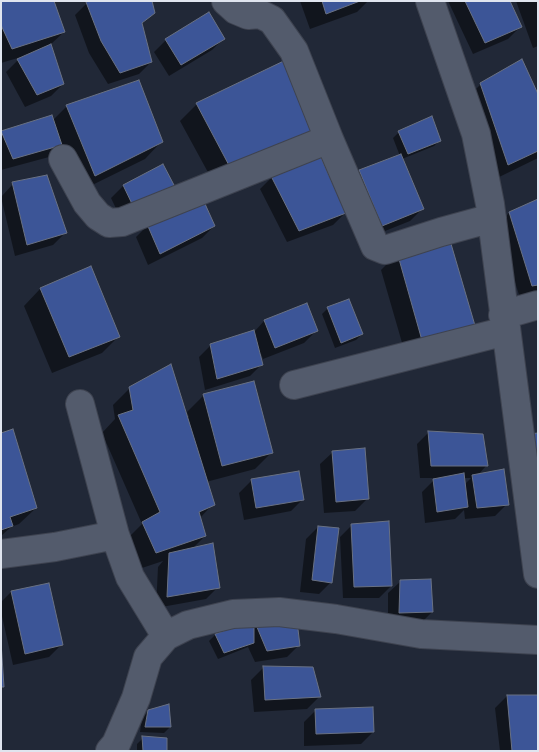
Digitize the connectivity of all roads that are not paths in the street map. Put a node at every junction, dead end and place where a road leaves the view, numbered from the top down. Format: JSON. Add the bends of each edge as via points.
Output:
{"nodes":[{"id":1,"x":226,"y":1,"type":"edge"},
{"id":2,"x":430,"y":1,"type":"edge"},
{"id":3,"x":329,"y":139,"type":"junction"},
{"id":4,"x":63,"y":159,"type":"dead end"},
{"id":5,"x":492,"y":218,"type":"junction"},
{"id":6,"x":538,"y":305,"type":"edge"},
{"id":7,"x":504,"y":323,"type":"junction"},
{"id":8,"x":294,"y":385,"type":"dead end"},
{"id":9,"x":80,"y":404,"type":"dead end"},
{"id":10,"x":115,"y":535,"type":"junction"},
{"id":11,"x":1,"y":554,"type":"edge"},
{"id":12,"x":538,"y":574,"type":"edge"},
{"id":13,"x":166,"y":636,"type":"junction"},
{"id":14,"x":538,"y":640,"type":"edge"},
{"id":15,"x":110,"y":751,"type":"edge"}],
"edges":[{"from":1,"to":3,"type":"street","via":[[248,15],[260,14],[272,20],[294,51]]},
{"from":2,"to":5,"type":"street","via":[[476,134]]},
{"from":3,"to":4,"type":"street","via":[[122,222],[109,223],[87,203]]},
{"from":3,"to":5,"type":"street","via":[[375,246],[385,250]]},
{"from":5,"to":7,"type":"street"},
{"from":6,"to":7,"type":"street"},
{"from":7,"to":8,"type":"street"},
{"from":7,"to":12,"type":"street"},
{"from":9,"to":10,"type":"street"},
{"from":10,"to":11,"type":"street"},
{"from":10,"to":13,"type":"street","via":[[130,577]]},
{"from":13,"to":14,"type":"street","via":[[188,625],[234,614],[279,612],[421,634]]},
{"from":13,"to":15,"type":"street","via":[[148,657],[136,698]]}]}
